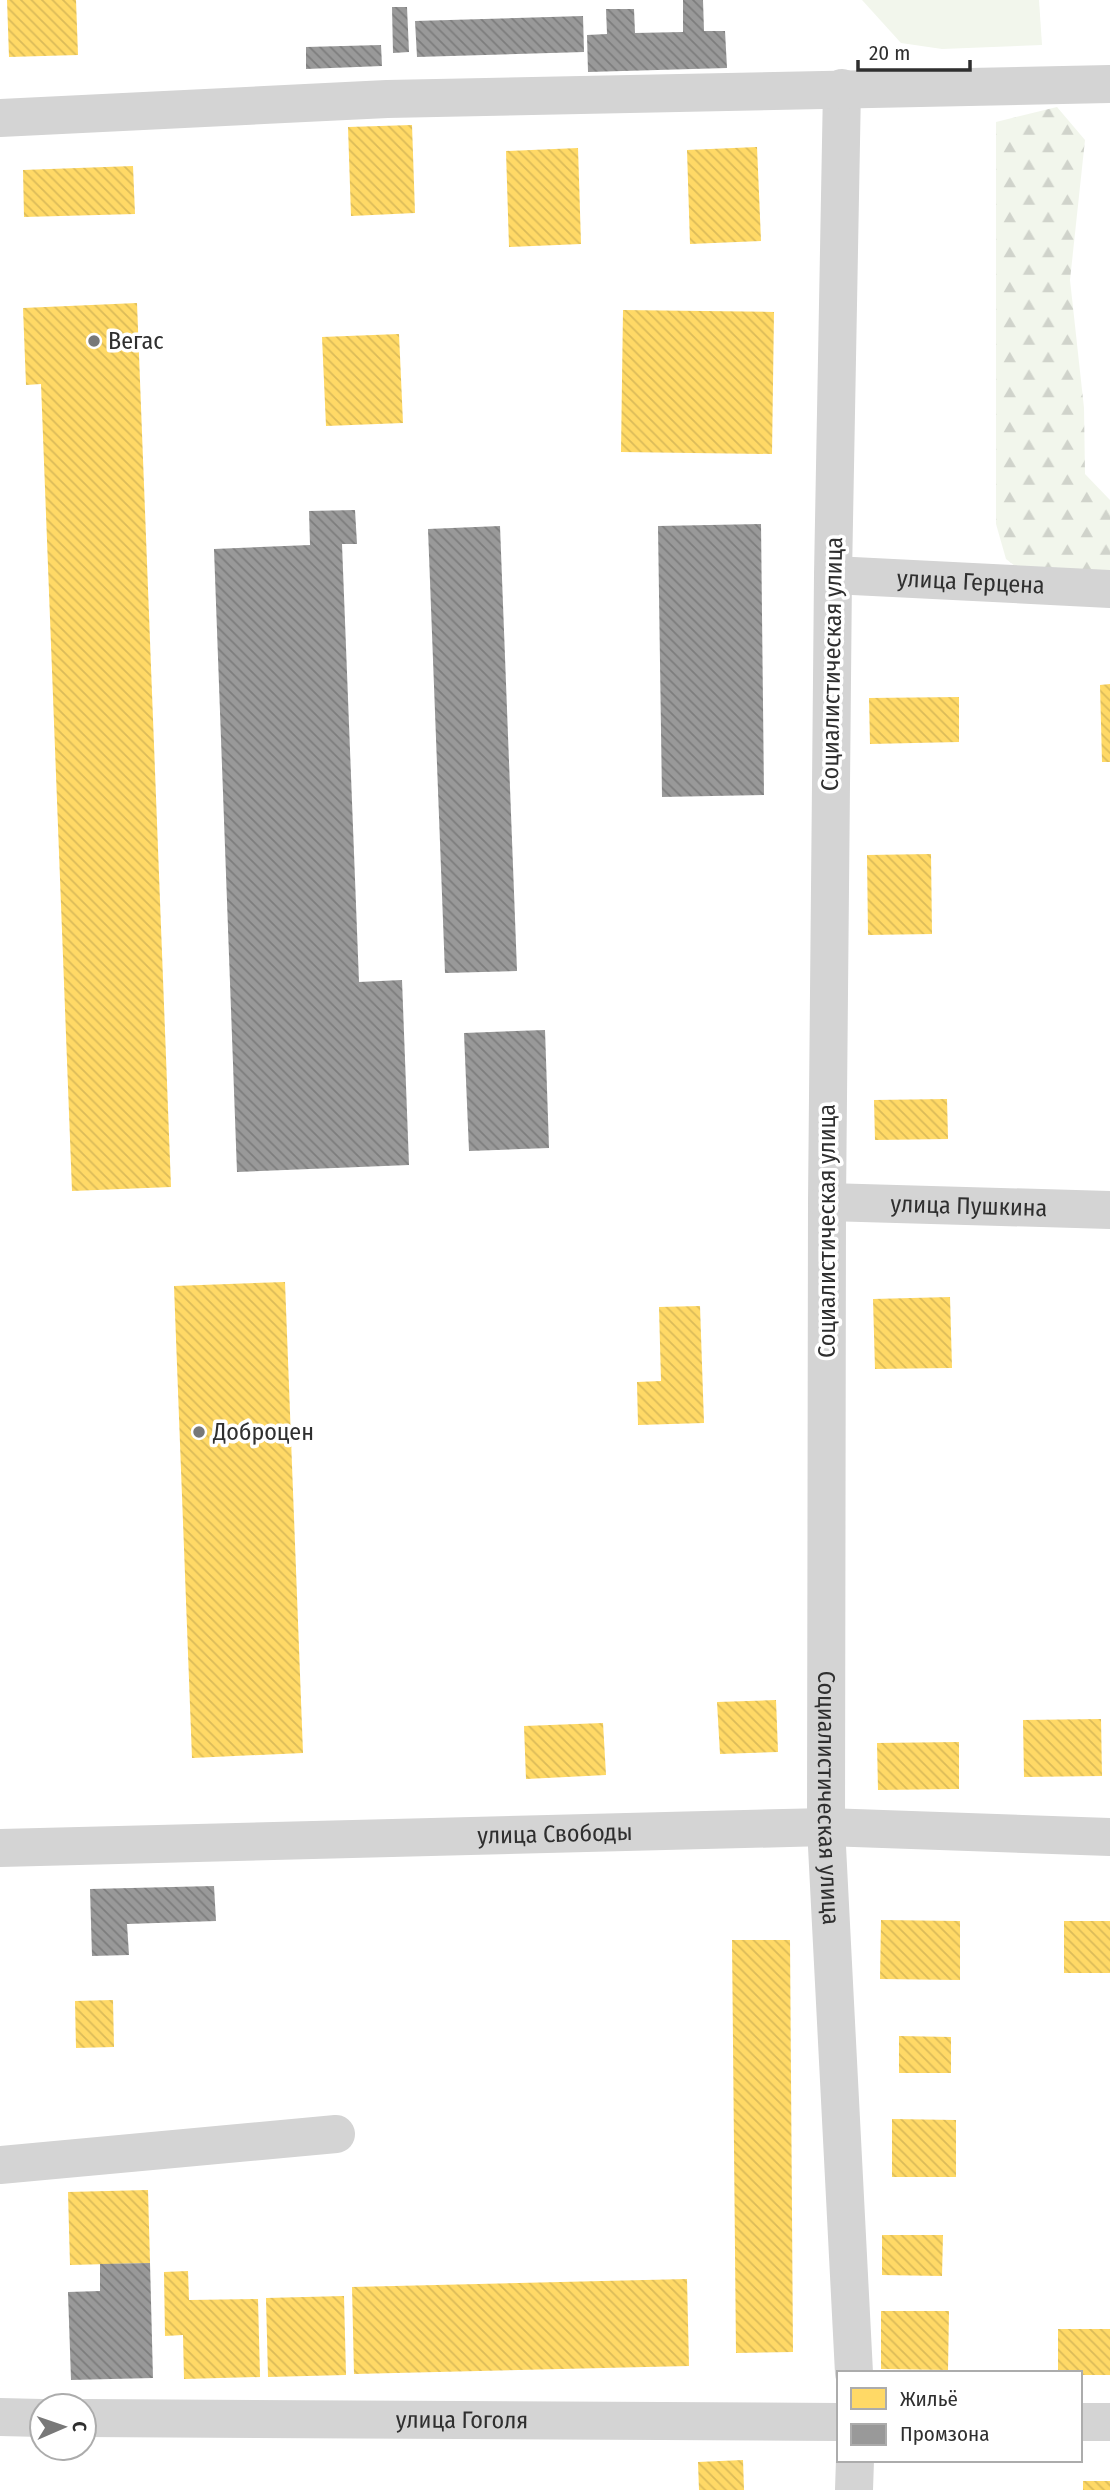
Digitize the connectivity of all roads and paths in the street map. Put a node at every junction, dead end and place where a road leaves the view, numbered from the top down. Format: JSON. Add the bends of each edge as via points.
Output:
{"nodes":[{"id":1,"x":1110,"y":84,"type":"edge"},
{"id":2,"x":842,"y":88,"type":"junction"},
{"id":3,"x":0,"y":118,"type":"edge"},
{"id":4,"x":833,"y":575,"type":"junction"},
{"id":5,"x":1110,"y":589,"type":"edge"},
{"id":6,"x":827,"y":1202,"type":"junction"},
{"id":7,"x":1110,"y":1210,"type":"edge"},
{"id":8,"x":826,"y":1827,"type":"junction"},
{"id":9,"x":1110,"y":1837,"type":"edge"},
{"id":10,"x":0,"y":1848,"type":"edge"},
{"id":11,"x":336,"y":2134,"type":"dead end"},
{"id":12,"x":0,"y":2165,"type":"edge"},
{"id":13,"x":854,"y":2371,"type":"edge"},
{"id":14,"x":0,"y":2417,"type":"edge"},
{"id":15,"x":28,"y":2418,"type":"edge"},
{"id":16,"x":98,"y":2418,"type":"edge"},
{"id":17,"x":837,"y":2422,"type":"edge"},
{"id":18,"x":1082,"y":2422,"type":"edge"},
{"id":19,"x":1110,"y":2422,"type":"edge"},
{"id":20,"x":855,"y":2462,"type":"edge"},
{"id":21,"x":855,"y":2490,"type":"edge"}],
"edges":[{"from":1,"to":2,"type":"street"},
{"from":2,"to":3,"type":"street","via":[[387,99]]},
{"from":2,"to":4,"type":"street","name":"Социалистическая улица"},
{"from":4,"to":5,"type":"street","name":"улица Герцена"},
{"from":4,"to":6,"type":"street","name":"Социалистическая улица"},
{"from":6,"to":7,"type":"street","name":"улица Пушкина"},
{"from":6,"to":8,"type":"street","name":"Социалистическая улица"},
{"from":8,"to":9,"type":"street","name":"улица Свободы"},
{"from":8,"to":10,"type":"street","name":"улица Свободы"},
{"from":8,"to":13,"type":"street","name":"Социалистическая улица"},
{"from":11,"to":12,"type":"street"},
{"from":14,"to":15,"type":"street"},
{"from":16,"to":17,"type":"street","name":"улица Гоголя"},
{"from":18,"to":19,"type":"street"},
{"from":20,"to":21,"type":"street"}]}
